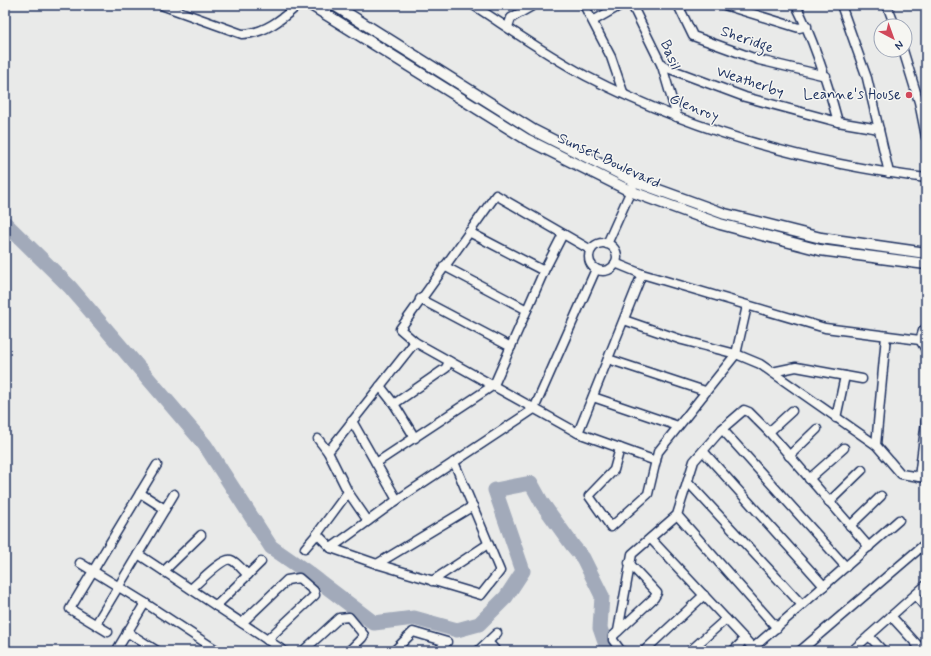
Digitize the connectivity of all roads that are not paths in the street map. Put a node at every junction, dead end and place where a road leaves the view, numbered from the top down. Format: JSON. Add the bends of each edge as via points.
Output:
{"nodes":[{"id":1,"x":161,"y":5,"type":"edge"},
{"id":2,"x":298,"y":5,"type":"edge"},
{"id":3,"x":311,"y":5,"type":"edge"},
{"id":4,"x":334,"y":5,"type":"edge"},
{"id":5,"x":473,"y":5,"type":"edge"},
{"id":6,"x":534,"y":5,"type":"edge"},
{"id":7,"x":584,"y":5,"type":"edge"},
{"id":8,"x":621,"y":5,"type":"edge"},
{"id":9,"x":632,"y":5,"type":"edge"},
{"id":10,"x":678,"y":5,"type":"edge"},
{"id":11,"x":724,"y":5,"type":"edge"},
{"id":12,"x":796,"y":5,"type":"edge"},
{"id":13,"x":841,"y":5,"type":"edge"},
{"id":14,"x":887,"y":5,"type":"edge"},
{"id":15,"x":892,"y":18,"type":"edge"},
{"id":16,"x":593,"y":21,"type":"junction"},
{"id":17,"x":807,"y":26,"type":"junction"},
{"id":18,"x":508,"y":27,"type":"junction"},
{"id":19,"x":905,"y":58,"type":"edge"},
{"id":20,"x":662,"y":66,"type":"junction"},
{"id":21,"x":826,"y":76,"type":"junction"},
{"id":22,"x":623,"y":92,"type":"junction"},
{"id":23,"x":677,"y":117,"type":"junction"},
{"id":24,"x":838,"y":122,"type":"junction"},
{"id":25,"x":879,"y":129,"type":"junction"},
{"id":26,"x":926,"y":137,"type":"edge"},
{"id":27,"x":889,"y":173,"type":"junction"},
{"id":28,"x":926,"y":178,"type":"edge"},
{"id":29,"x":632,"y":186,"type":"junction"},
{"id":30,"x":469,"y":232,"type":"junction"},
{"id":31,"x":563,"y":234,"type":"junction"},
{"id":32,"x":607,"y":244,"type":"junction"},
{"id":33,"x":591,"y":250,"type":"junction"},
{"id":34,"x":926,"y":253,"type":"edge"},
{"id":35,"x":615,"y":263,"type":"junction"},
{"id":36,"x":926,"y":264,"type":"edge"},
{"id":37,"x":444,"y":266,"type":"junction"},
{"id":38,"x":596,"y":269,"type":"junction"},
{"id":39,"x":544,"y":271,"type":"junction"},
{"id":40,"x":642,"y":274,"type":"junction"},
{"id":41,"x":420,"y":299,"type":"junction"},
{"id":42,"x":747,"y":306,"type":"junction"},
{"id":43,"x":527,"y":310,"type":"junction"},
{"id":44,"x":624,"y":320,"type":"junction"},
{"id":45,"x":926,"y":328,"type":"edge"},
{"id":46,"x":886,"y":336,"type":"junction"},
{"id":47,"x":920,"y":340,"type":"junction"},
{"id":48,"x":415,"y":342,"type":"junction"},
{"id":49,"x":511,"y":347,"type":"junction"},
{"id":50,"x":926,"y":350,"type":"edge"},
{"id":51,"x":736,"y":354,"type":"junction"},
{"id":52,"x":608,"y":359,"type":"junction"},
{"id":53,"x":449,"y":361,"type":"junction"},
{"id":54,"x":772,"y":372,"type":"junction"},
{"id":55,"x":845,"y":376,"type":"junction"},
{"id":56,"x":862,"y":379,"type":"dead end"},
{"id":57,"x":494,"y":385,"type":"junction"},
{"id":58,"x":380,"y":386,"type":"junction"},
{"id":59,"x":705,"y":390,"type":"junction"},
{"id":60,"x":593,"y":397,"type":"junction"},
{"id":61,"x":394,"y":404,"type":"junction"},
{"id":62,"x":534,"y":409,"type":"junction"},
{"id":63,"x":792,"y":411,"type":"dead end"},
{"id":64,"x":836,"y":418,"type":"junction"},
{"id":65,"x":926,"y":421,"type":"edge"},
{"id":66,"x":352,"y":422,"type":"junction"},
{"id":67,"x":678,"y":426,"type":"junction"},
{"id":68,"x":722,"y":429,"type":"junction"},
{"id":69,"x":816,"y":429,"type":"dead end"},
{"id":70,"x":769,"y":432,"type":"junction"},
{"id":71,"x":578,"y":433,"type":"junction"},
{"id":72,"x":415,"y":438,"type":"junction"},
{"id":73,"x":318,"y":439,"type":"dead end"},
{"id":74,"x":876,"y":445,"type":"junction"},
{"id":75,"x":620,"y":448,"type":"junction"},
{"id":76,"x":844,"y":448,"type":"dead end"},
{"id":77,"x":703,"y":451,"type":"junction"},
{"id":78,"x":328,"y":452,"type":"junction"},
{"id":79,"x":789,"y":456,"type":"junction"},
{"id":80,"x":656,"y":461,"type":"junction"},
{"id":81,"x":454,"y":462,"type":"junction"},
{"id":82,"x":376,"y":463,"type":"junction"},
{"id":83,"x":157,"y":465,"type":"dead end"},
{"id":84,"x":862,"y":470,"type":"dead end"},
{"id":85,"x":923,"y":477,"type":"edge"},
{"id":86,"x":809,"y":479,"type":"junction"},
{"id":87,"x":688,"y":482,"type":"junction"},
{"id":88,"x":348,"y":492,"type":"junction"},
{"id":89,"x":140,"y":493,"type":"junction"},
{"id":90,"x":174,"y":494,"type":"dead end"},
{"id":91,"x":881,"y":496,"type":"dead end"},
{"id":92,"x":397,"y":500,"type":"junction"},
{"id":93,"x":829,"y":502,"type":"junction"},
{"id":94,"x":473,"y":506,"type":"junction"},
{"id":95,"x":165,"y":509,"type":"junction"},
{"id":96,"x":676,"y":515,"type":"junction"},
{"id":97,"x":899,"y":520,"type":"dead end"},
{"id":98,"x":368,"y":521,"type":"junction"},
{"id":99,"x":850,"y":526,"type":"junction"},
{"id":100,"x":317,"y":534,"type":"junction"},
{"id":101,"x":201,"y":535,"type":"dead end"},
{"id":102,"x":651,"y":539,"type":"junction"},
{"id":103,"x":926,"y":543,"type":"edge"},
{"id":104,"x":488,"y":544,"type":"junction"},
{"id":105,"x":869,"y":547,"type":"junction"},
{"id":106,"x":305,"y":548,"type":"dead end"},
{"id":107,"x":331,"y":548,"type":"junction"},
{"id":108,"x":138,"y":554,"type":"junction"},
{"id":109,"x":261,"y":562,"type":"dead end"},
{"id":110,"x":80,"y":563,"type":"dead end"},
{"id":111,"x":629,"y":563,"type":"junction"},
{"id":112,"x":377,"y":564,"type":"junction"},
{"id":113,"x":846,"y":567,"type":"junction"},
{"id":114,"x":94,"y":571,"type":"junction"},
{"id":115,"x":164,"y":571,"type":"junction"},
{"id":116,"x":248,"y":575,"type":"junction"},
{"id":117,"x":432,"y":581,"type":"junction"},
{"id":118,"x":926,"y":585,"type":"edge"},
{"id":119,"x":119,"y":586,"type":"junction"},
{"id":120,"x":824,"y":586,"type":"junction"},
{"id":121,"x":191,"y":589,"type":"junction"},
{"id":122,"x":704,"y":595,"type":"junction"},
{"id":123,"x":915,"y":595,"type":"junction"},
{"id":124,"x":146,"y":603,"type":"junction"},
{"id":125,"x":802,"y":605,"type":"junction"},
{"id":126,"x":216,"y":606,"type":"junction"},
{"id":127,"x":926,"y":608,"type":"edge"},
{"id":128,"x":891,"y":616,"type":"junction"},
{"id":129,"x":726,"y":619,"type":"junction"},
{"id":130,"x":242,"y":623,"type":"junction"},
{"id":131,"x":96,"y":624,"type":"junction"},
{"id":132,"x":777,"y":628,"type":"junction"},
{"id":133,"x":618,"y":631,"type":"junction"},
{"id":134,"x":108,"y":632,"type":"dead end"},
{"id":135,"x":128,"y":632,"type":"junction"},
{"id":136,"x":497,"y":633,"type":"dead end"},
{"id":137,"x":869,"y":636,"type":"junction"},
{"id":138,"x":745,"y":639,"type":"junction"},
{"id":139,"x":267,"y":640,"type":"junction"},
{"id":140,"x":488,"y":642,"type":"junction"},
{"id":141,"x":118,"y":648,"type":"dead end"},
{"id":142,"x":755,"y":650,"type":"edge"},
{"id":143,"x":156,"y":651,"type":"edge"},
{"id":144,"x":218,"y":651,"type":"edge"},
{"id":145,"x":284,"y":651,"type":"edge"},
{"id":146,"x":303,"y":651,"type":"edge"},
{"id":147,"x":349,"y":651,"type":"edge"},
{"id":148,"x":394,"y":651,"type":"edge"},
{"id":149,"x":438,"y":651,"type":"edge"},
{"id":150,"x":478,"y":651,"type":"edge"},
{"id":151,"x":496,"y":651,"type":"edge"},
{"id":152,"x":620,"y":651,"type":"edge"},
{"id":153,"x":644,"y":651,"type":"edge"},
{"id":154,"x":690,"y":651,"type":"edge"},
{"id":155,"x":733,"y":651,"type":"edge"},
{"id":156,"x":800,"y":651,"type":"edge"},
{"id":157,"x":852,"y":651,"type":"edge"},
{"id":158,"x":883,"y":651,"type":"edge"},
{"id":159,"x":923,"y":651,"type":"edge"}],
"edges":[{"from":1,"to":2,"type":"street","via":[[242,34],[254,34],[276,22]]},
{"from":3,"to":29,"type":"main road","name":"Sunset Boulevard","via":[[526,139]]},
{"from":4,"to":29,"type":"main road","name":"Sunset Boulevard","via":[[533,130]]},
{"from":5,"to":18,"type":"street","name":"Glenroy"},
{"from":6,"to":18,"type":"street","via":[[511,18]]},
{"from":7,"to":16,"type":"street"},
{"from":8,"to":16,"type":"street"},
{"from":9,"to":20,"type":"street","name":"Basil"},
{"from":10,"to":21,"type":"street","name":"Sheridge","via":[[693,36],[759,60]]},
{"from":11,"to":17,"type":"street","via":[[799,28]]},
{"from":12,"to":17,"type":"street"},
{"from":13,"to":25,"type":"street","via":[[867,78]]},
{"from":14,"to":15,"type":"street"},
{"from":16,"to":22,"type":"street","via":[[611,57]]},
{"from":17,"to":21,"type":"street"},
{"from":18,"to":22,"type":"street","name":"Glenroy","via":[[586,76]]},
{"from":19,"to":26,"type":"street","via":[[919,102]]},
{"from":20,"to":23,"type":"street","name":"Basil"},
{"from":20,"to":24,"type":"street","name":"Weatherby","via":[[745,97]]},
{"from":21,"to":24,"type":"street"},
{"from":22,"to":23,"type":"street","name":"Glenroy"},
{"from":23,"to":27,"type":"street","name":"Glenroy","via":[[721,134],[779,150]]},
{"from":24,"to":25,"type":"street","name":"Weatherby"},
{"from":25,"to":27,"type":"street"},
{"from":27,"to":28,"type":"street","name":"Glenroy"},
{"from":29,"to":32,"type":"street"},
{"from":29,"to":34,"type":"main road","name":"Sunset Boulevard","via":[[799,233]]},
{"from":29,"to":36,"type":"main road","name":"Sunset Boulevard","via":[[720,224],[820,250]]},
{"from":30,"to":31,"type":"street","via":[[496,195]]},
{"from":30,"to":37,"type":"street"},
{"from":30,"to":39,"type":"street"},
{"from":31,"to":33,"type":"street"},
{"from":31,"to":39,"type":"street"},
{"from":32,"to":33,"type":"street","via":[[598,244]]},
{"from":32,"to":35,"type":"street","via":[[616,254]]},
{"from":33,"to":38,"type":"street","via":[[590,262]]},
{"from":35,"to":38,"type":"street","via":[[604,271]]},
{"from":35,"to":40,"type":"street"},
{"from":37,"to":41,"type":"street"},
{"from":37,"to":43,"type":"street"},
{"from":38,"to":62,"type":"street"},
{"from":39,"to":43,"type":"street"},
{"from":40,"to":42,"type":"street"},
{"from":40,"to":44,"type":"street"},
{"from":41,"to":48,"type":"street","via":[[400,329]]},
{"from":41,"to":49,"type":"street"},
{"from":42,"to":46,"type":"street","via":[[825,328]]},
{"from":42,"to":51,"type":"street"},
{"from":43,"to":49,"type":"street"},
{"from":44,"to":51,"type":"street","via":[[682,340]]},
{"from":44,"to":52,"type":"street"},
{"from":45,"to":47,"type":"street"},
{"from":46,"to":47,"type":"street"},
{"from":46,"to":74,"type":"street"},
{"from":47,"to":50,"type":"street"},
{"from":48,"to":53,"type":"street"},
{"from":48,"to":58,"type":"street"},
{"from":49,"to":57,"type":"street"},
{"from":51,"to":54,"type":"street"},
{"from":51,"to":59,"type":"street"},
{"from":52,"to":59,"type":"street"},
{"from":52,"to":60,"type":"street"},
{"from":53,"to":57,"type":"street"},
{"from":53,"to":61,"type":"street","via":[[446,368]]},
{"from":54,"to":55,"type":"street","via":[[796,367]]},
{"from":54,"to":64,"type":"street"},
{"from":55,"to":56,"type":"street"},
{"from":55,"to":64,"type":"street"},
{"from":57,"to":62,"type":"street"},
{"from":57,"to":72,"type":"street"},
{"from":58,"to":61,"type":"street"},
{"from":58,"to":66,"type":"street"},
{"from":59,"to":67,"type":"street"},
{"from":60,"to":67,"type":"street"},
{"from":60,"to":71,"type":"street"},
{"from":61,"to":72,"type":"street"},
{"from":62,"to":71,"type":"street"},
{"from":62,"to":81,"type":"street"},
{"from":63,"to":70,"type":"street"},
{"from":64,"to":74,"type":"street"},
{"from":65,"to":85,"type":"street"},
{"from":66,"to":78,"type":"street"},
{"from":66,"to":82,"type":"street"},
{"from":67,"to":80,"type":"street","via":[[658,452]]},
{"from":68,"to":70,"type":"street","via":[[744,410]]},
{"from":68,"to":77,"type":"street"},
{"from":68,"to":113,"type":"street"},
{"from":69,"to":79,"type":"street"},
{"from":70,"to":79,"type":"street"},
{"from":71,"to":75,"type":"street"},
{"from":72,"to":82,"type":"street"},
{"from":73,"to":78,"type":"street"},
{"from":74,"to":85,"type":"street","via":[[901,474]]},
{"from":75,"to":80,"type":"street"},
{"from":75,"to":80,"type":"street","via":[[614,470],[589,496],[611,527],[648,494]]},
{"from":76,"to":86,"type":"street"},
{"from":77,"to":87,"type":"street","via":[[694,461]]},
{"from":77,"to":120,"type":"street"},
{"from":78,"to":88,"type":"street"},
{"from":79,"to":86,"type":"street"},
{"from":81,"to":92,"type":"street"},
{"from":81,"to":94,"type":"street"},
{"from":82,"to":92,"type":"street"},
{"from":83,"to":89,"type":"street"},
{"from":84,"to":93,"type":"street"},
{"from":86,"to":93,"type":"street"},
{"from":87,"to":96,"type":"street"},
{"from":87,"to":125,"type":"street"},
{"from":88,"to":98,"type":"street"},
{"from":88,"to":100,"type":"street"},
{"from":89,"to":95,"type":"street"},
{"from":89,"to":114,"type":"street"},
{"from":90,"to":95,"type":"street"},
{"from":91,"to":99,"type":"street"},
{"from":92,"to":98,"type":"street"},
{"from":93,"to":99,"type":"street"},
{"from":94,"to":104,"type":"street"},
{"from":94,"to":112,"type":"street"},
{"from":95,"to":108,"type":"street"},
{"from":96,"to":102,"type":"street"},
{"from":96,"to":132,"type":"street"},
{"from":97,"to":105,"type":"street"},
{"from":98,"to":107,"type":"street"},
{"from":99,"to":105,"type":"street"},
{"from":100,"to":106,"type":"street"},
{"from":100,"to":107,"type":"street"},
{"from":101,"to":115,"type":"street"},
{"from":102,"to":111,"type":"street","via":[[632,554]]},
{"from":102,"to":122,"type":"street"},
{"from":103,"to":156,"type":"street"},
{"from":104,"to":117,"type":"street"},
{"from":104,"to":117,"type":"street","via":[[500,571],[480,595]]},
{"from":105,"to":113,"type":"street"},
{"from":107,"to":112,"type":"street"},
{"from":108,"to":115,"type":"street"},
{"from":108,"to":119,"type":"street"},
{"from":109,"to":116,"type":"street"},
{"from":110,"to":114,"type":"street"},
{"from":111,"to":133,"type":"street"},
{"from":111,"to":133,"type":"street","via":[[656,593],[654,598]]},
{"from":112,"to":117,"type":"street"},
{"from":113,"to":120,"type":"street"},
{"from":114,"to":119,"type":"street"},
{"from":114,"to":131,"type":"street","via":[[70,609]]},
{"from":115,"to":121,"type":"street"},
{"from":116,"to":121,"type":"street","via":[[232,560],[227,560],[220,563]]},
{"from":116,"to":126,"type":"street"},
{"from":118,"to":123,"type":"street"},
{"from":119,"to":124,"type":"street"},
{"from":119,"to":131,"type":"street"},
{"from":120,"to":125,"type":"street"},
{"from":121,"to":126,"type":"street"},
{"from":122,"to":129,"type":"street"},
{"from":122,"to":153,"type":"street"},
{"from":123,"to":127,"type":"street"},
{"from":123,"to":128,"type":"street"},
{"from":124,"to":135,"type":"street"},
{"from":124,"to":144,"type":"street"},
{"from":125,"to":132,"type":"street"},
{"from":126,"to":130,"type":"street"},
{"from":128,"to":137,"type":"street"},
{"from":128,"to":159,"type":"street"},
{"from":129,"to":138,"type":"street"},
{"from":129,"to":154,"type":"street"},
{"from":130,"to":139,"type":"street"},
{"from":130,"to":139,"type":"street","via":[[287,580],[299,578],[314,591],[315,595]]},
{"from":131,"to":134,"type":"street"},
{"from":132,"to":142,"type":"street"},
{"from":133,"to":152,"type":"street","via":[[613,640]]},
{"from":135,"to":141,"type":"street"},
{"from":135,"to":143,"type":"street"},
{"from":136,"to":140,"type":"street"},
{"from":137,"to":157,"type":"street"},
{"from":137,"to":158,"type":"street"},
{"from":138,"to":142,"type":"street"},
{"from":138,"to":155,"type":"street"},
{"from":139,"to":145,"type":"street"},
{"from":140,"to":150,"type":"street"},
{"from":140,"to":151,"type":"street"},
{"from":146,"to":147,"type":"street","via":[[344,616],[349,617],[364,634]]},
{"from":148,"to":149,"type":"street","via":[[413,632],[448,642]]}]}
